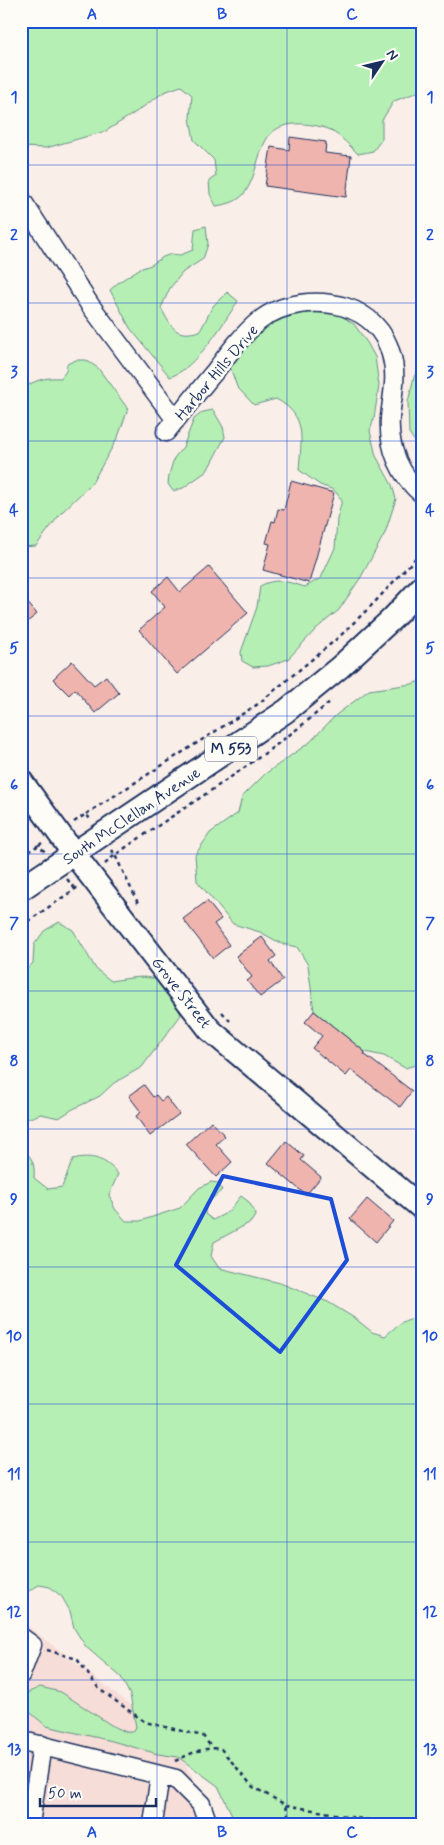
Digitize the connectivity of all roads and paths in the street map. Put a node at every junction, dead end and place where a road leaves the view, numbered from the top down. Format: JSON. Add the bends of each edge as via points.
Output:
{"nodes":[{"id":1,"x":21,"y":199,"type":"edge"},
{"id":2,"x":423,"y":495,"type":"edge"},
{"id":3,"x":423,"y":550,"type":"edge"},
{"id":4,"x":423,"y":586,"type":"edge"},
{"id":5,"x":21,"y":781,"type":"edge"},
{"id":6,"x":86,"y":814,"type":"dead end"},
{"id":7,"x":39,"y":845,"type":"dead end"},
{"id":8,"x":74,"y":854,"type":"junction"},
{"id":9,"x":115,"y":855,"type":"dead end"},
{"id":10,"x":21,"y":856,"type":"edge"},
{"id":11,"x":21,"y":889,"type":"edge"},
{"id":12,"x":74,"y":889,"type":"dead end"},
{"id":13,"x":140,"y":906,"type":"dead end"},
{"id":14,"x":21,"y":926,"type":"edge"},
{"id":15,"x":222,"y":1012,"type":"dead end"},
{"id":16,"x":236,"y":1026,"type":"dead end"},
{"id":17,"x":423,"y":1208,"type":"edge"},
{"id":18,"x":27,"y":1641,"type":"edge"},
{"id":19,"x":21,"y":1674,"type":"edge"},
{"id":20,"x":28,"y":1744,"type":"edge"},
{"id":21,"x":211,"y":1747,"type":"junction"},
{"id":22,"x":160,"y":1775,"type":"junction"},
{"id":23,"x":286,"y":1805,"type":"junction"},
{"id":24,"x":30,"y":1824,"type":"edge"},
{"id":25,"x":152,"y":1824,"type":"edge"},
{"id":26,"x":208,"y":1824,"type":"edge"},
{"id":27,"x":290,"y":1824,"type":"edge"},
{"id":28,"x":389,"y":1824,"type":"edge"}],
"edges":[{"from":1,"to":2,"type":"street","name":"Harbor Hills Drive","via":[[171,426],[242,337],[260,320],[283,308],[330,303],[353,310],[375,324],[392,354],[396,379],[390,419],[391,440],[404,476]]},
{"from":3,"to":6,"type":"path","via":[[339,637],[258,704]]},
{"from":4,"to":8,"type":"main road","name":"South McClellan Avenue","number":"M 553","via":[[340,667],[286,712]]},
{"from":5,"to":8,"type":"main road","name":"Grove Street"},
{"from":7,"to":10,"type":"path"},
{"from":8,"to":11,"type":"main road","name":"South McClellan Avenue","number":"M 553"},
{"from":8,"to":17,"type":"main road","name":"Grove Street","via":[[210,1030]]},
{"from":9,"to":13,"type":"path"},
{"from":12,"to":14,"type":"path"},
{"from":15,"to":16,"type":"path"},
{"from":18,"to":19,"type":"street"},
{"from":18,"to":21,"type":"path","via":[[77,1659],[99,1689],[145,1722],[202,1736]]},
{"from":20,"to":22,"type":"street"},
{"from":20,"to":24,"type":"street"},
{"from":21,"to":22,"type":"path","via":[[170,1764]]},
{"from":21,"to":23,"type":"path","via":[[221,1749],[253,1787]]},
{"from":22,"to":25,"type":"street"},
{"from":22,"to":26,"type":"street","via":[[176,1779],[201,1804]]},
{"from":23,"to":27,"type":"path"},
{"from":23,"to":28,"type":"path"}]}
